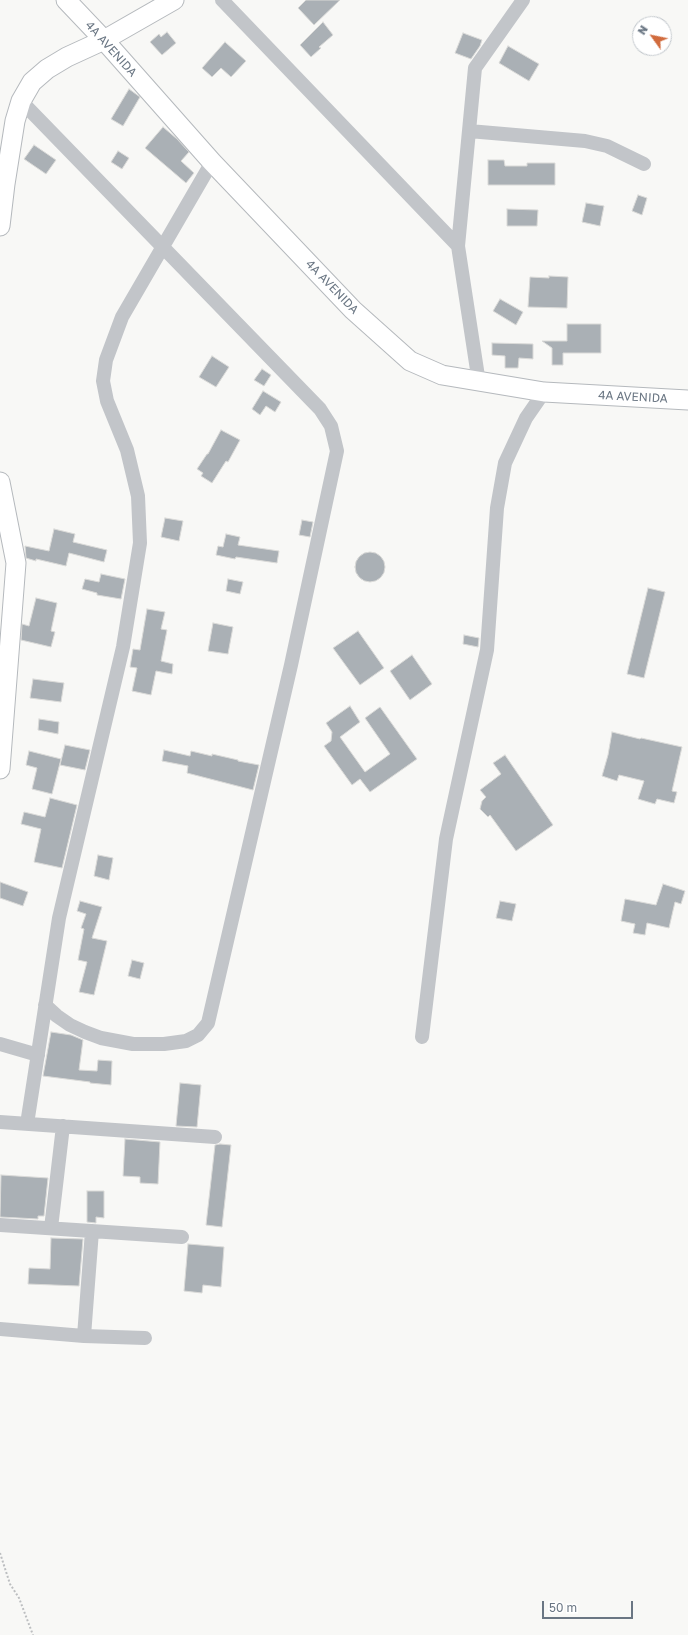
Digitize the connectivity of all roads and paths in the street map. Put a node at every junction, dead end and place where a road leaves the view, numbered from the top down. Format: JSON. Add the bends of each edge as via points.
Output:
{"nodes":[{"id":1,"x":66,"y":0,"type":"edge"},
{"id":2,"x":174,"y":0,"type":"edge"},
{"id":3,"x":222,"y":0,"type":"edge"},
{"id":4,"x":524,"y":0,"type":"edge"},
{"id":5,"x":104,"y":40,"type":"junction"},
{"id":6,"x":21,"y":101,"type":"junction"},
{"id":7,"x":469,"y":131,"type":"junction"},
{"id":8,"x":212,"y":162,"type":"junction"},
{"id":9,"x":644,"y":164,"type":"dead end"},
{"id":10,"x":0,"y":226,"type":"edge"},
{"id":11,"x":458,"y":246,"type":"junction"},
{"id":12,"x":163,"y":247,"type":"junction"},
{"id":13,"x":479,"y":382,"type":"junction"},
{"id":14,"x":544,"y":392,"type":"junction"},
{"id":15,"x":688,"y":400,"type":"edge"},
{"id":16,"x":0,"y":482,"type":"edge"},
{"id":17,"x":0,"y":769,"type":"edge"},
{"id":18,"x":46,"y":1005,"type":"junction"},
{"id":19,"x":422,"y":1037,"type":"dead end"},
{"id":20,"x":0,"y":1044,"type":"edge"},
{"id":21,"x":38,"y":1054,"type":"junction"},
{"id":22,"x":0,"y":1122,"type":"edge"},
{"id":23,"x":27,"y":1124,"type":"junction"},
{"id":24,"x":63,"y":1126,"type":"junction"},
{"id":25,"x":215,"y":1137,"type":"dead end"},
{"id":26,"x":0,"y":1225,"type":"edge"},
{"id":27,"x":51,"y":1228,"type":"junction"},
{"id":28,"x":92,"y":1231,"type":"junction"},
{"id":29,"x":182,"y":1237,"type":"dead end"},
{"id":30,"x":0,"y":1329,"type":"edge"},
{"id":31,"x":84,"y":1336,"type":"junction"},
{"id":32,"x":144,"y":1338,"type":"dead end"},
{"id":33,"x":0,"y":1553,"type":"edge"},
{"id":34,"x":33,"y":1635,"type":"edge"}],
"edges":[{"from":1,"to":5,"type":"street","name":"4A AVENIDA"},
{"from":2,"to":5,"type":"street"},
{"from":3,"to":11,"type":"street"},
{"from":4,"to":7,"type":"street","via":[[475,68]]},
{"from":5,"to":6,"type":"street","via":[[47,69],[32,82]]},
{"from":5,"to":8,"type":"street","name":"4A AVENIDA"},
{"from":6,"to":10,"type":"street","via":[[15,121]]},
{"from":6,"to":12,"type":"street"},
{"from":7,"to":9,"type":"street","via":[[585,141],[607,146]]},
{"from":7,"to":11,"type":"street"},
{"from":8,"to":12,"type":"street"},
{"from":8,"to":13,"type":"street","name":"4A AVENIDA","via":[[353,310],[410,361],[442,375]]},
{"from":11,"to":13,"type":"street"},
{"from":12,"to":18,"type":"street","via":[[122,317],[106,360],[103,381],[106,401],[127,450],[138,496],[140,543],[122,647],[59,918]]},
{"from":12,"to":18,"type":"street","via":[[320,409],[332,426],[337,451],[291,665],[208,1023],[198,1035],[186,1041],[133,1044],[85,1032],[57,1016]]},
{"from":13,"to":14,"type":"street","name":"4A AVENIDA"},
{"from":14,"to":15,"type":"street","name":"4A AVENIDA"},
{"from":14,"to":19,"type":"street","via":[[526,418],[505,463],[498,500],[486,650],[446,839]]},
{"from":16,"to":17,"type":"street","via":[[16,563]]},
{"from":18,"to":21,"type":"street"},
{"from":20,"to":21,"type":"street"},
{"from":21,"to":23,"type":"street"},
{"from":22,"to":23,"type":"street"},
{"from":23,"to":24,"type":"street"},
{"from":24,"to":25,"type":"street"},
{"from":24,"to":27,"type":"street"},
{"from":26,"to":27,"type":"street"},
{"from":27,"to":28,"type":"street"},
{"from":28,"to":29,"type":"street"},
{"from":28,"to":31,"type":"street"},
{"from":30,"to":31,"type":"street"},
{"from":31,"to":32,"type":"street"},
{"from":33,"to":34,"type":"path","via":[[10,1584],[19,1598]]}]}
